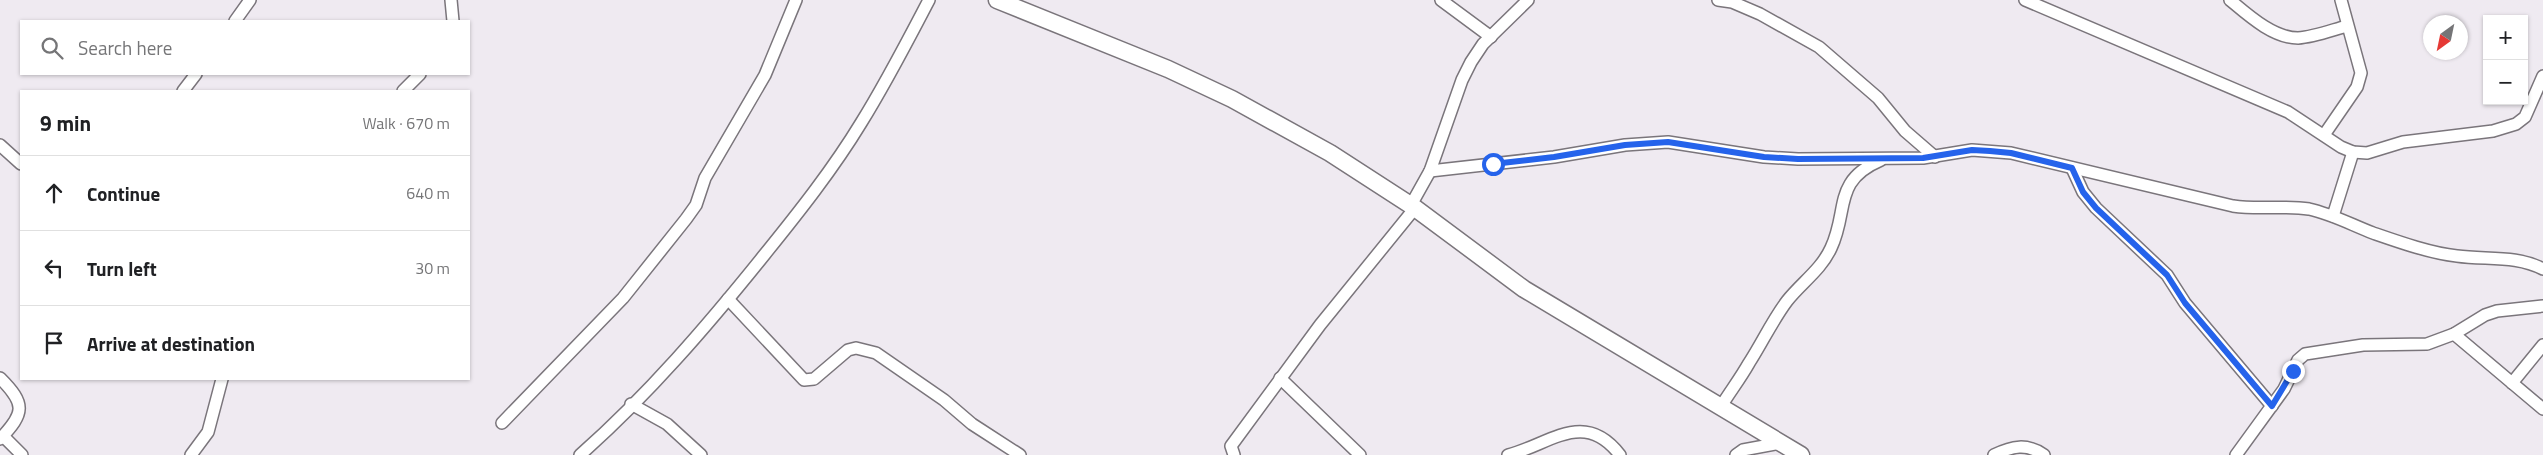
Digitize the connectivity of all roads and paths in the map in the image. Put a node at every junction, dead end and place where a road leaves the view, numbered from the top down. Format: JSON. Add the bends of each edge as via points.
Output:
{"nodes":[{"id":1,"x":250,"y":0,"type":"edge"},
{"id":2,"x":451,"y":0,"type":"edge"},
{"id":3,"x":796,"y":0,"type":"edge"},
{"id":4,"x":929,"y":0,"type":"edge"},
{"id":5,"x":997,"y":0,"type":"edge"},
{"id":6,"x":1441,"y":0,"type":"edge"},
{"id":7,"x":1528,"y":0,"type":"edge"},
{"id":8,"x":1718,"y":0,"type":"edge"},
{"id":9,"x":2025,"y":0,"type":"edge"},
{"id":10,"x":2230,"y":0,"type":"edge"},
{"id":11,"x":2341,"y":0,"type":"edge"},
{"id":12,"x":1021,"y":4,"type":"edge"},
{"id":13,"x":237,"y":20,"type":"edge"},
{"id":14,"x":453,"y":20,"type":"edge"},
{"id":15,"x":2347,"y":26,"type":"junction"},
{"id":16,"x":1491,"y":37,"type":"junction"},
{"id":17,"x":195,"y":75,"type":"edge"},
{"id":18,"x":419,"y":75,"type":"edge"},
{"id":19,"x":2543,"y":76,"type":"edge"},
{"id":20,"x":183,"y":90,"type":"edge"},
{"id":21,"x":404,"y":90,"type":"edge"},
{"id":22,"x":2324,"y":135,"type":"junction"},
{"id":23,"x":0,"y":146,"type":"edge"},
{"id":24,"x":2353,"y":152,"type":"junction"},
{"id":25,"x":1935,"y":157,"type":"junction"},
{"id":26,"x":1884,"y":158,"type":"junction"},
{"id":27,"x":20,"y":163,"type":"edge"},
{"id":28,"x":2072,"y":168,"type":"junction"},
{"id":29,"x":1430,"y":171,"type":"junction"},
{"id":30,"x":1413,"y":207,"type":"junction"},
{"id":31,"x":2333,"y":216,"type":"junction"},
{"id":32,"x":2543,"y":269,"type":"edge"},
{"id":33,"x":728,"y":299,"type":"junction"},
{"id":34,"x":2543,"y":306,"type":"edge"},
{"id":35,"x":2454,"y":334,"type":"junction"},
{"id":36,"x":2543,"y":345,"type":"edge"},
{"id":37,"x":0,"y":378,"type":"edge"},
{"id":38,"x":1280,"y":378,"type":"junction"},
{"id":39,"x":222,"y":380,"type":"edge"},
{"id":40,"x":2512,"y":383,"type":"junction"},
{"id":41,"x":631,"y":404,"type":"junction"},
{"id":42,"x":2272,"y":406,"type":"junction"},
{"id":43,"x":1720,"y":408,"type":"junction"},
{"id":44,"x":2543,"y":410,"type":"edge"},
{"id":45,"x":502,"y":423,"type":"dead end"},
{"id":46,"x":1,"y":438,"type":"edge"},
{"id":47,"x":1781,"y":443,"type":"junction"},
{"id":48,"x":22,"y":455,"type":"edge"},
{"id":49,"x":191,"y":455,"type":"edge"},
{"id":50,"x":580,"y":455,"type":"edge"},
{"id":51,"x":701,"y":455,"type":"edge"},
{"id":52,"x":1020,"y":455,"type":"edge"},
{"id":53,"x":1234,"y":455,"type":"edge"},
{"id":54,"x":1360,"y":455,"type":"edge"},
{"id":55,"x":1508,"y":455,"type":"edge"},
{"id":56,"x":1620,"y":455,"type":"edge"},
{"id":57,"x":1736,"y":455,"type":"edge"},
{"id":58,"x":1801,"y":455,"type":"edge"},
{"id":59,"x":1994,"y":455,"type":"edge"},
{"id":60,"x":2044,"y":455,"type":"edge"},
{"id":61,"x":2236,"y":455,"type":"edge"}],
"edges":[{"from":1,"to":13,"type":"street"},
{"from":2,"to":14,"type":"street"},
{"from":3,"to":45,"type":"street","via":[[765,75],[705,178],[696,205],[624,298]]},
{"from":4,"to":33,"type":"street","via":[[893,70],[851,139],[821,183]]},
{"from":5,"to":12,"type":"street"},
{"from":6,"to":16,"type":"street"},
{"from":7,"to":16,"type":"street"},
{"from":8,"to":25,"type":"street","via":[[1732,2],[1760,14],[1818,47],[1878,98],[1905,130]]},
{"from":9,"to":22,"type":"street","via":[[2288,112]]},
{"from":10,"to":15,"type":"street","via":[[2272,30],[2295,38]]},
{"from":11,"to":15,"type":"street"},
{"from":12,"to":30,"type":"street","via":[[1232,99],[1330,153]]},
{"from":15,"to":22,"type":"street","via":[[2359,60],[2360,81]]},
{"from":16,"to":29,"type":"street","via":[[1470,62]]},
{"from":17,"to":20,"type":"street"},
{"from":18,"to":21,"type":"street"},
{"from":19,"to":24,"type":"street","via":[[2525,117],[2516,124],[2492,131],[2403,142],[2366,153]]},
{"from":22,"to":24,"type":"street"},
{"from":23,"to":27,"type":"street"},
{"from":24,"to":31,"type":"street"},
{"from":25,"to":26,"type":"street"},
{"from":25,"to":28,"type":"street","via":[[1972,150],[1990,151]]},
{"from":26,"to":29,"type":"street","via":[[1764,157],[1668,142]]},
{"from":26,"to":43,"type":"street","via":[[1864,168],[1849,186],[1843,196],[1831,250],[1782,308]]},
{"from":28,"to":31,"type":"street","via":[[2233,206],[2309,209]]},
{"from":28,"to":42,"type":"street","via":[[2083,192],[2096,208],[2167,275],[2185,303]]},
{"from":29,"to":30,"type":"street"},
{"from":30,"to":38,"type":"street"},
{"from":30,"to":43,"type":"street","via":[[1524,290]]},
{"from":31,"to":32,"type":"street","via":[[2374,233],[2439,252],[2524,261]]},
{"from":33,"to":41,"type":"street","via":[[663,374]]},
{"from":33,"to":52,"type":"street","via":[[804,380],[814,378],[848,350],[856,348],[876,353]]},
{"from":34,"to":35,"type":"street","via":[[2497,311]]},
{"from":35,"to":40,"type":"street"},
{"from":35,"to":42,"type":"street","via":[[2427,344],[2363,344],[2305,354],[2298,360]]},
{"from":36,"to":40,"type":"street"},
{"from":37,"to":46,"type":"street","via":[[20,402],[21,412]]},
{"from":38,"to":53,"type":"street","via":[[1234,442],[1230,449]]},
{"from":38,"to":54,"type":"street"},
{"from":39,"to":49,"type":"street","via":[[208,432]]},
{"from":40,"to":44,"type":"street"},
{"from":41,"to":50,"type":"street"},
{"from":41,"to":51,"type":"street","via":[[667,424]]},
{"from":42,"to":61,"type":"street"},
{"from":43,"to":47,"type":"street"},
{"from":46,"to":48,"type":"street"},
{"from":47,"to":57,"type":"street","via":[[1742,450]]},
{"from":47,"to":58,"type":"street"},
{"from":55,"to":56,"type":"street","via":[[1531,449],[1555,435],[1582,432],[1601,437]]},
{"from":59,"to":60,"type":"street","via":[[2024,446]]}]}
